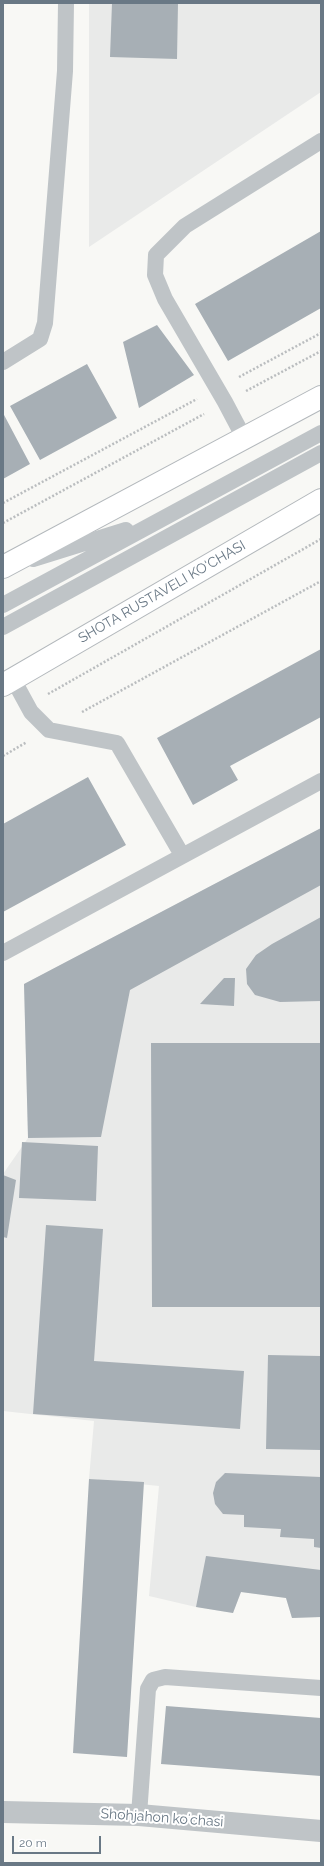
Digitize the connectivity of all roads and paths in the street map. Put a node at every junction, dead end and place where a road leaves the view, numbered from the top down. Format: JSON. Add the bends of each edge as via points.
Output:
{"nodes":[{"id":1,"x":66,"y":3,"type":"edge"},
{"id":2,"x":321,"y":141,"type":"edge"},
{"id":3,"x":321,"y":333,"type":"edge"},
{"id":4,"x":321,"y":350,"type":"edge"},
{"id":5,"x":3,"y":362,"type":"edge"},
{"id":6,"x":217,"y":389,"type":"junction"},
{"id":7,"x":321,"y":397,"type":"edge"},
{"id":8,"x":225,"y":402,"type":"junction"},
{"id":9,"x":321,"y":432,"type":"edge"},
{"id":10,"x":244,"y":438,"type":"junction"},
{"id":11,"x":321,"y":453,"type":"edge"},
{"id":12,"x":321,"y":500,"type":"edge"},
{"id":13,"x":3,"y":504,"type":"edge"},
{"id":14,"x":160,"y":519,"type":"junction"},
{"id":15,"x":3,"y":522,"type":"edge"},
{"id":16,"x":321,"y":539,"type":"edge"},
{"id":17,"x":3,"y":568,"type":"edge"},
{"id":18,"x":321,"y":581,"type":"edge"},
{"id":19,"x":3,"y":605,"type":"edge"},
{"id":20,"x":3,"y":627,"type":"edge"},
{"id":21,"x":8,"y":682,"type":"edge"},
{"id":22,"x":28,"y":705,"type":"junction"},
{"id":23,"x":49,"y":730,"type":"junction"},
{"id":24,"x":3,"y":756,"type":"edge"},
{"id":25,"x":321,"y":781,"type":"edge"},
{"id":26,"x":182,"y":855,"type":"junction"},
{"id":27,"x":3,"y":953,"type":"edge"},
{"id":28,"x":321,"y":1688,"type":"edge"},
{"id":29,"x":3,"y":1812,"type":"edge"},
{"id":30,"x":139,"y":1815,"type":"junction"},
{"id":31,"x":321,"y":1831,"type":"edge"}],
"edges":[{"from":1,"to":5,"type":"lane","via":[[65,71],[44,323],[40,339]]},
{"from":2,"to":6,"type":"lane","via":[[185,226],[156,255],[155,275],[165,299]]},
{"from":3,"to":6,"type":"path"},
{"from":4,"to":8,"type":"path"},
{"from":6,"to":8,"type":"lane"},
{"from":6,"to":13,"type":"path"},
{"from":7,"to":10,"type":"main road"},
{"from":8,"to":10,"type":"lane"},
{"from":8,"to":15,"type":"path"},
{"from":9,"to":14,"type":"lane"},
{"from":10,"to":17,"type":"main road"},
{"from":11,"to":20,"type":"lane"},
{"from":12,"to":21,"type":"main road","name":"SHOTA RUSTAVELI KO'CHASI"},
{"from":14,"to":17,"type":"lane"},
{"from":14,"to":19,"type":"lane"},
{"from":16,"to":22,"type":"path"},
{"from":18,"to":23,"type":"path"},
{"from":21,"to":22,"type":"lane"},
{"from":22,"to":23,"type":"lane"},
{"from":23,"to":24,"type":"path"},
{"from":23,"to":26,"type":"lane","via":[[117,743]]},
{"from":25,"to":26,"type":"lane"},
{"from":26,"to":27,"type":"lane"},
{"from":28,"to":30,"type":"lane","via":[[165,1677],[153,1680],[148,1689]]},
{"from":29,"to":30,"type":"street","name":"Shohjahon koʻchasi"},
{"from":30,"to":31,"type":"street","name":"Shohjahon koʻchasi"}]}
